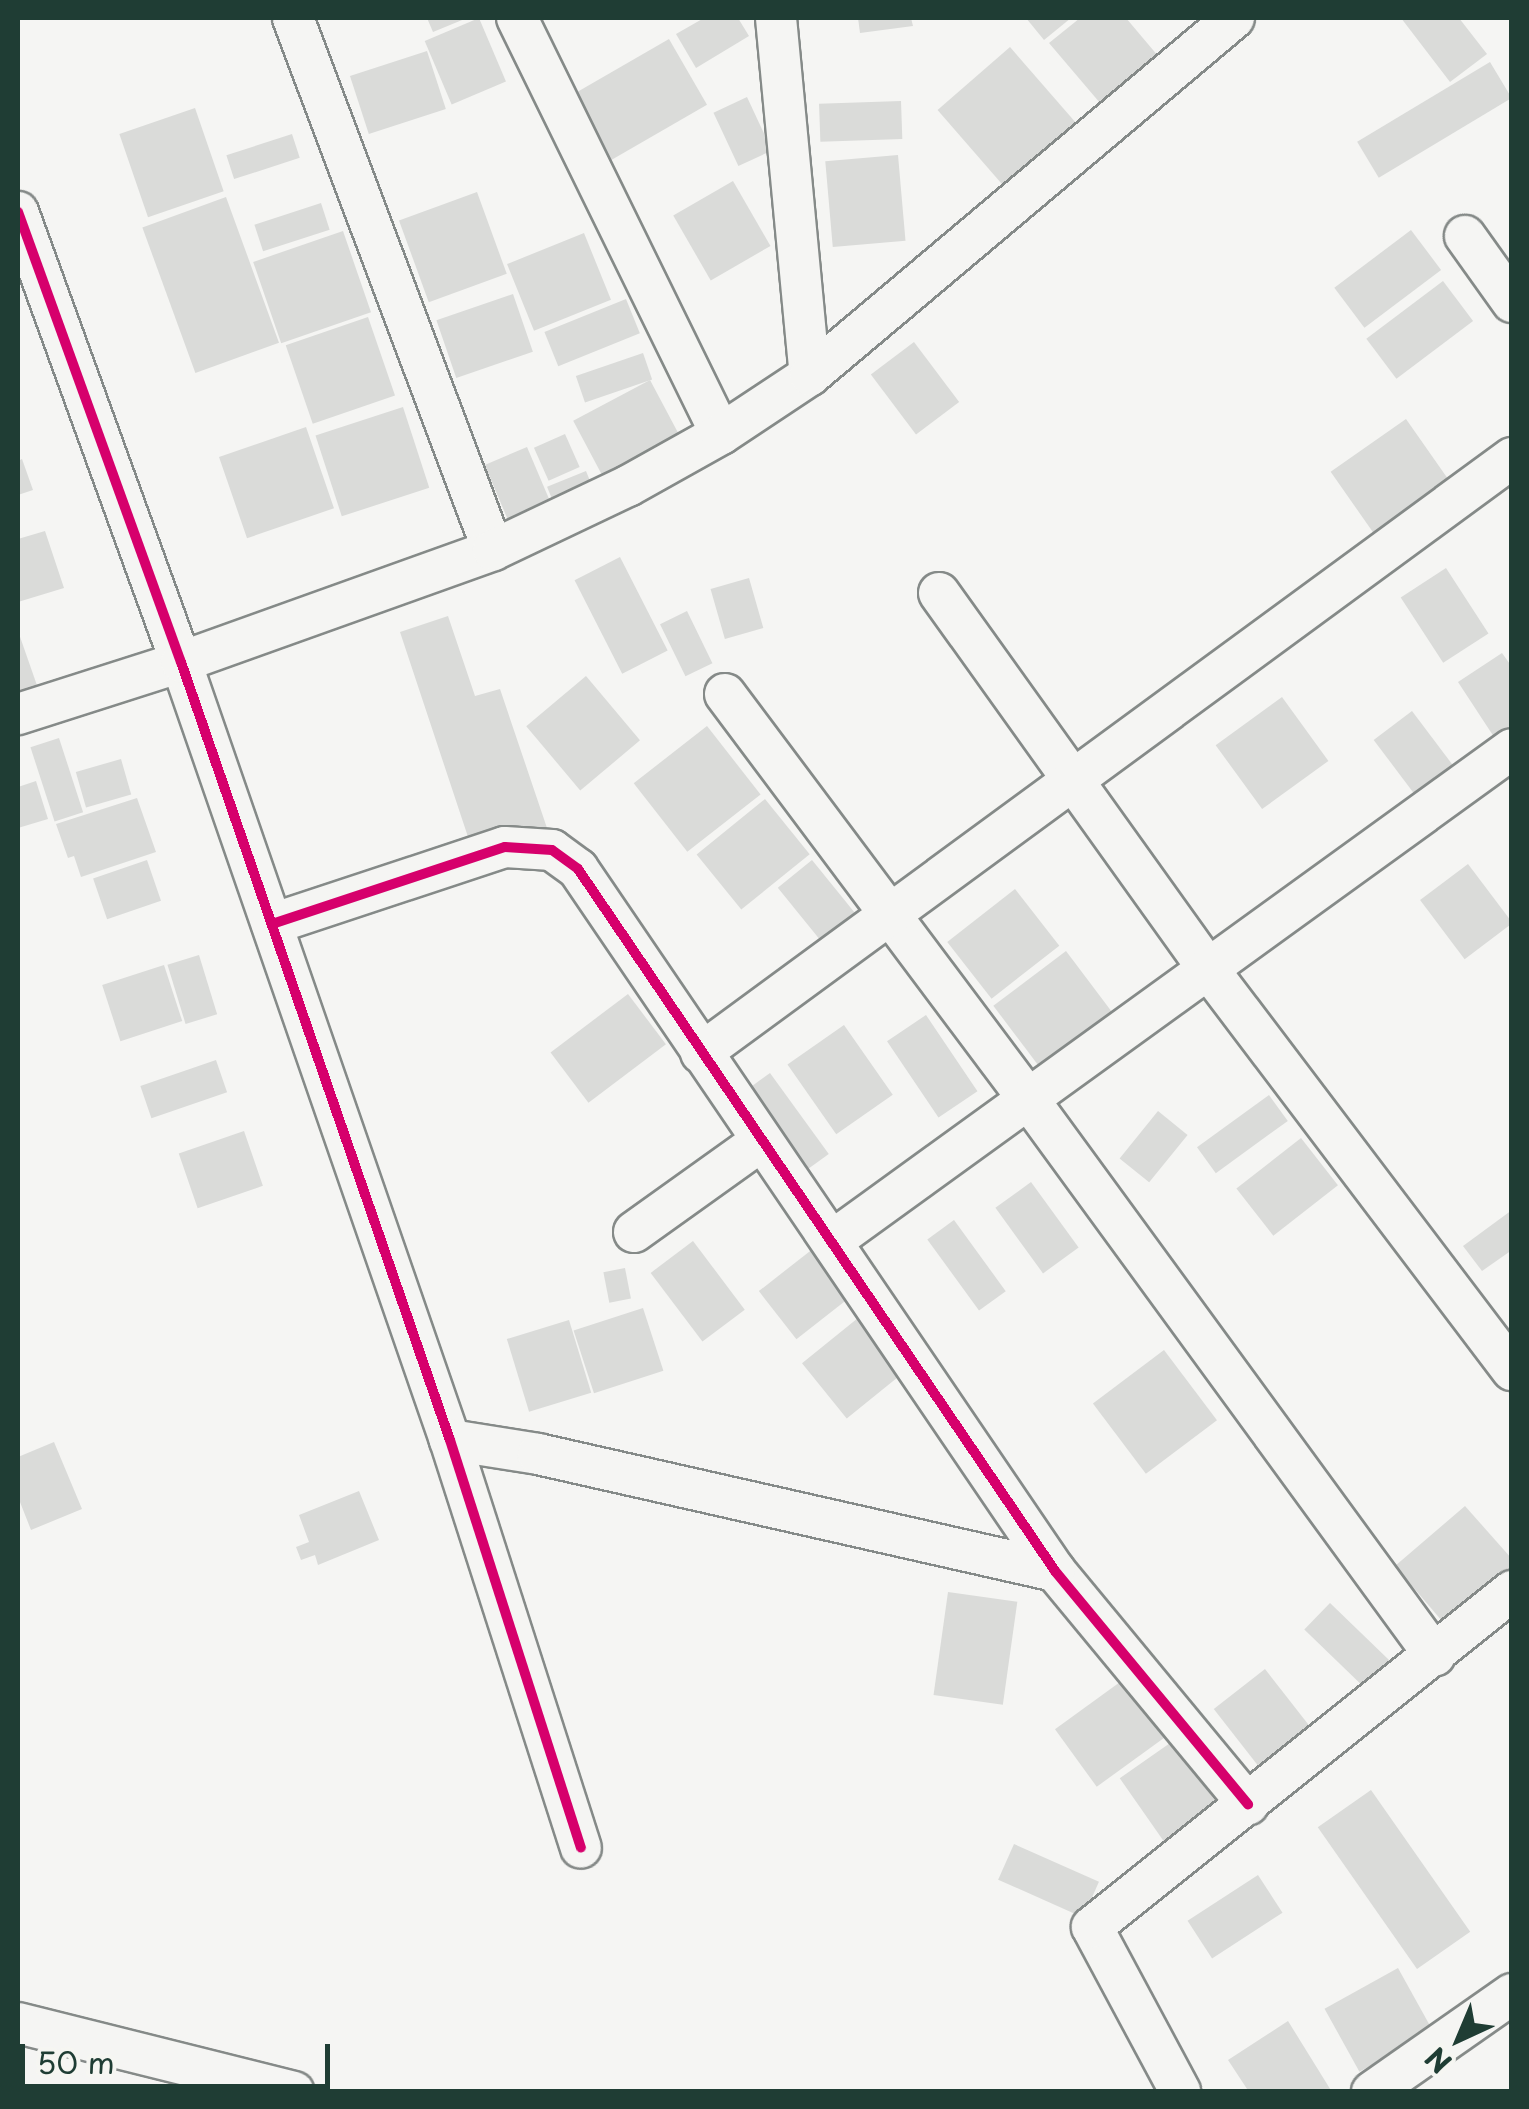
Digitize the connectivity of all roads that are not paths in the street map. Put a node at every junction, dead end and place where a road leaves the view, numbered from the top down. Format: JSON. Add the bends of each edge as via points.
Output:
{"nodes":[{"id":1,"x":292,"y":18,"type":"edge"},
{"id":2,"x":517,"y":18,"type":"edge"},
{"id":3,"x":776,"y":18,"type":"edge"},
{"id":4,"x":1234,"y":18,"type":"edge"},
{"id":5,"x":18,"y":212,"type":"edge"},
{"id":6,"x":1466,"y":236,"type":"dead end"},
{"id":7,"x":1512,"y":302,"type":"edge"},
{"id":8,"x":810,"y":375,"type":"junction"},
{"id":9,"x":721,"y":434,"type":"junction"},
{"id":10,"x":1512,"y":458,"type":"edge"},
{"id":11,"x":493,"y":550,"type":"junction"},
{"id":12,"x":939,"y":593,"type":"dead end"},
{"id":13,"x":181,"y":662,"type":"junction"},
{"id":14,"x":725,"y":694,"type":"dead end"},
{"id":15,"x":18,"y":714,"type":"edge"},
{"id":16,"x":1512,"y":748,"type":"edge"},
{"id":17,"x":1074,"y":780,"type":"junction"},
{"id":18,"x":893,"y":916,"type":"junction"},
{"id":19,"x":272,"y":924,"type":"junction"},
{"id":20,"x":1209,"y":970,"type":"junction"},
{"id":21,"x":701,"y":1053,"type":"junction"},
{"id":22,"x":1029,"y":1100,"type":"junction"},
{"id":23,"x":761,"y":1141,"type":"junction"},
{"id":24,"x":634,"y":1232,"type":"dead end"},
{"id":25,"x":832,"y":1241,"type":"junction"},
{"id":26,"x":1512,"y":1370,"type":"edge"},
{"id":27,"x":450,"y":1440,"type":"junction"},
{"id":28,"x":1055,"y":1572,"type":"junction"},
{"id":29,"x":1512,"y":1591,"type":"edge"},
{"id":30,"x":1435,"y":1656,"type":"junction"},
{"id":31,"x":1248,"y":1804,"type":"junction"},
{"id":32,"x":581,"y":1847,"type":"dead end"},
{"id":33,"x":1512,"y":1994,"type":"edge"},
{"id":34,"x":18,"y":2023,"type":"edge"},
{"id":35,"x":1180,"y":2091,"type":"edge"},
{"id":36,"x":294,"y":2092,"type":"edge"},
{"id":37,"x":1372,"y":2092,"type":"edge"}],
"edges":[{"from":1,"to":11,"type":"street"},
{"from":2,"to":9,"type":"street"},
{"from":3,"to":8,"type":"street"},
{"from":4,"to":8,"type":"street"},
{"from":5,"to":13,"type":"street"},
{"from":6,"to":7,"type":"street"},
{"from":8,"to":9,"type":"street"},
{"from":9,"to":11,"type":"street"},
{"from":10,"to":17,"type":"street"},
{"from":11,"to":13,"type":"street"},
{"from":12,"to":17,"type":"street"},
{"from":13,"to":15,"type":"street"},
{"from":13,"to":19,"type":"street"},
{"from":14,"to":18,"type":"street"},
{"from":16,"to":20,"type":"street"},
{"from":17,"to":18,"type":"street"},
{"from":17,"to":20,"type":"street"},
{"from":18,"to":21,"type":"street"},
{"from":18,"to":22,"type":"street"},
{"from":19,"to":21,"type":"street","via":[[505,847],[552,850],[578,869]]},
{"from":19,"to":27,"type":"street"},
{"from":20,"to":22,"type":"street"},
{"from":20,"to":26,"type":"street"},
{"from":21,"to":23,"type":"street"},
{"from":22,"to":25,"type":"street"},
{"from":22,"to":30,"type":"street"},
{"from":23,"to":24,"type":"street"},
{"from":23,"to":25,"type":"street"},
{"from":25,"to":28,"type":"street"},
{"from":27,"to":28,"type":"street","via":[[538,1454]]},
{"from":27,"to":32,"type":"street"},
{"from":28,"to":31,"type":"street"},
{"from":29,"to":30,"type":"street"},
{"from":30,"to":31,"type":"street"},
{"from":31,"to":35,"type":"street","via":[[1092,1926]]},
{"from":33,"to":37,"type":"street"},
{"from":34,"to":36,"type":"street"}]}
